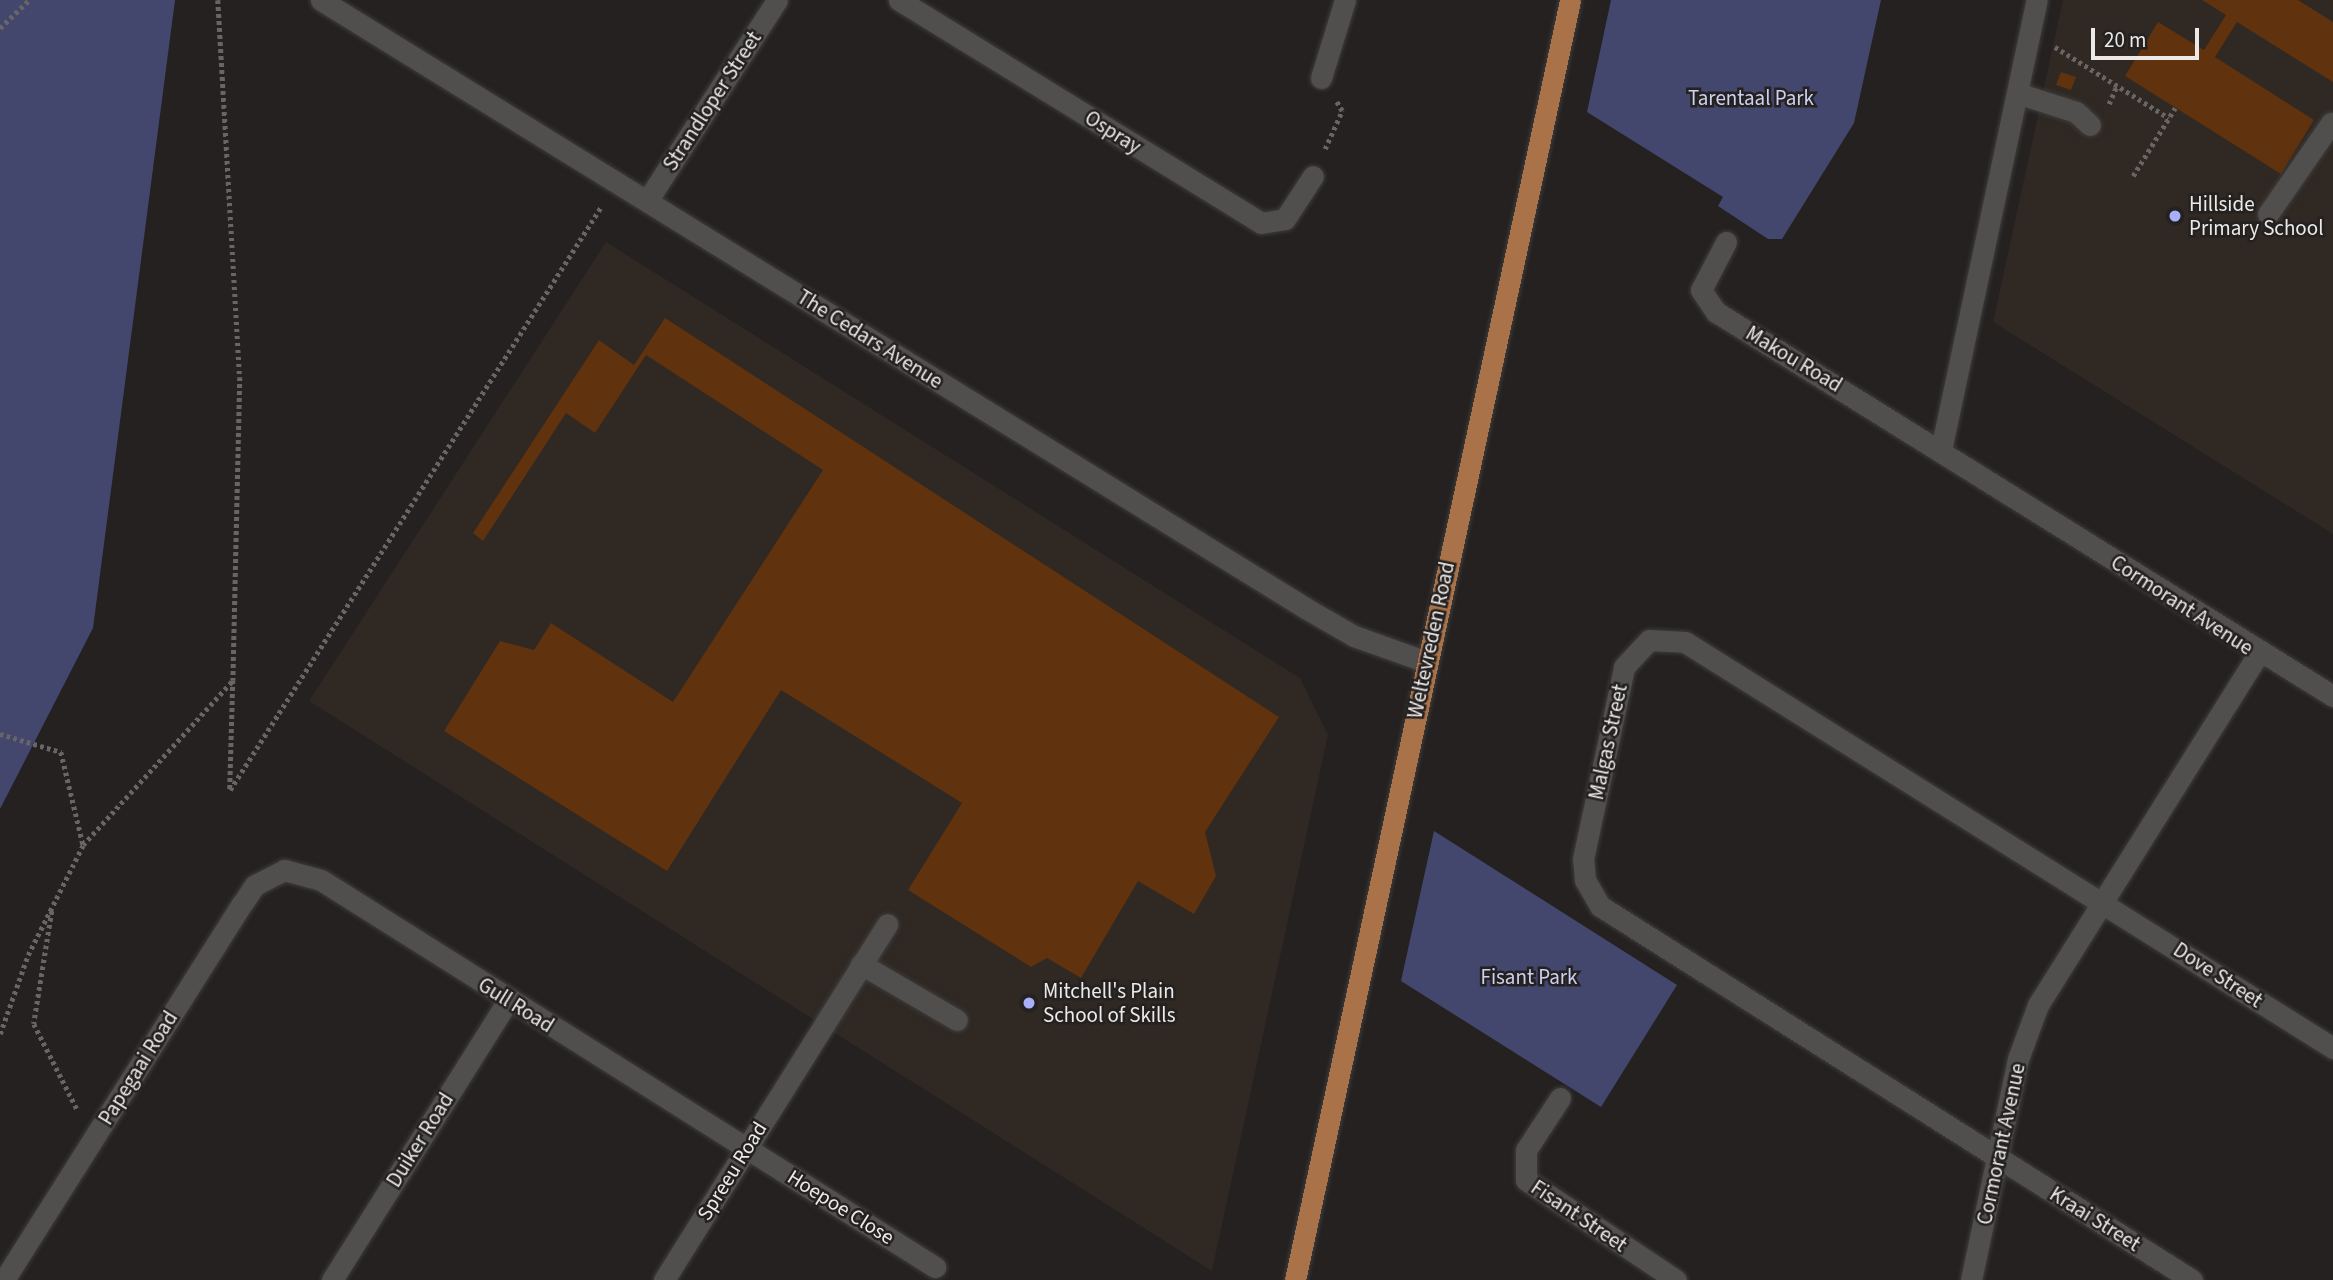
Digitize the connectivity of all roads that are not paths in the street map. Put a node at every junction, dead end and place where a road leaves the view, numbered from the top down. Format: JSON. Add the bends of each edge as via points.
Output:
{"nodes":[{"id":1,"x":321,"y":0,"type":"edge"},
{"id":2,"x":777,"y":0,"type":"edge"},
{"id":3,"x":899,"y":0,"type":"edge"},
{"id":4,"x":1345,"y":0,"type":"edge"},
{"id":5,"x":1570,"y":0,"type":"edge"},
{"id":6,"x":2037,"y":0,"type":"edge"},
{"id":7,"x":1321,"y":78,"type":"road end"},
{"id":8,"x":2017,"y":93,"type":"junction"},
{"id":9,"x":2330,"y":123,"type":"dead end"},
{"id":10,"x":2090,"y":125,"type":"dead end"},
{"id":11,"x":1313,"y":176,"type":"road end"},
{"id":12,"x":647,"y":201,"type":"junction"},
{"id":13,"x":2268,"y":214,"type":"dead end"},
{"id":14,"x":1726,"y":242,"type":"dead end"},
{"id":15,"x":1941,"y":450,"type":"junction"},
{"id":16,"x":2260,"y":651,"type":"junction"},
{"id":17,"x":1427,"y":662,"type":"junction"},
{"id":18,"x":2333,"y":696,"type":"edge"},
{"id":19,"x":284,"y":870,"type":"joint"},
{"id":20,"x":2103,"y":901,"type":"junction"},
{"id":21,"x":887,"y":924,"type":"dead end"},
{"id":22,"x":861,"y":964,"type":"junction"},
{"id":23,"x":508,"y":1000,"type":"junction"},
{"id":24,"x":957,"y":1020,"type":"dead end"},
{"id":25,"x":2333,"y":1048,"type":"edge"},
{"id":26,"x":1560,"y":1098,"type":"dead end"},
{"id":27,"x":747,"y":1147,"type":"junction"},
{"id":28,"x":1998,"y":1158,"type":"junction"},
{"id":29,"x":935,"y":1267,"type":"dead end"},
{"id":30,"x":4,"y":1280,"type":"edge"},
{"id":31,"x":332,"y":1280,"type":"edge"},
{"id":32,"x":664,"y":1280,"type":"edge"},
{"id":33,"x":1295,"y":1280,"type":"edge"},
{"id":34,"x":1676,"y":1280,"type":"edge"},
{"id":35,"x":1971,"y":1280,"type":"edge"},
{"id":36,"x":2192,"y":1280,"type":"edge"}],
"edges":[{"from":1,"to":12,"type":"street","name":"The Cedars Avenue"},
{"from":2,"to":12,"type":"street","name":"Strandloper Street"},
{"from":3,"to":11,"type":"street","name":"Ospray","via":[[1261,223],[1285,219]]},
{"from":4,"to":7,"type":"street"},
{"from":5,"to":17,"type":"main road","name":"Weltevreden Road"},
{"from":6,"to":8,"type":"street"},
{"from":8,"to":10,"type":"street","via":[[2076,112]]},
{"from":8,"to":15,"type":"street"},
{"from":9,"to":13,"type":"street"},
{"from":12,"to":17,"type":"street","name":"The Cedars Avenue","via":[[1307,609],[1354,636]]},
{"from":14,"to":15,"type":"street","name":"Makou Road","via":[[1701,290],[1716,312]]},
{"from":15,"to":16,"type":"street","name":"Cormorant Avenue"},
{"from":16,"to":18,"type":"street"},
{"from":16,"to":20,"type":"street","name":"Cormorant Avenue"},
{"from":17,"to":33,"type":"main road","name":"Weltevreden Road"},
{"from":19,"to":23,"type":"street","name":"Gull Road","via":[[321,880]]},
{"from":19,"to":30,"type":"street","name":"Papegaai Road","via":[[255,885],[242,904]]},
{"from":20,"to":25,"type":"street","name":"Dove Street"},
{"from":20,"to":28,"type":"street","name":"Cormorant Avenue","via":[[2030,1024]]},
{"from":20,"to":28,"type":"street","name":"Malgas Street","via":[[1685,642],[1649,640],[1625,667],[1583,859],[1585,880],[1600,906]]},
{"from":21,"to":22,"type":"street","name":"Spreeu Road"},
{"from":22,"to":24,"type":"street"},
{"from":22,"to":27,"type":"street","name":"Spreeu Road"},
{"from":23,"to":27,"type":"street","name":"Gull Road"},
{"from":23,"to":31,"type":"street","name":"Duiker Road"},
{"from":26,"to":34,"type":"street","name":"Fisant Street","via":[[1526,1150],[1526,1180]]},
{"from":27,"to":29,"type":"street","name":"Hoepoe Close"},
{"from":27,"to":32,"type":"street","name":"Spreeu Road"},
{"from":28,"to":35,"type":"street","name":"Cormorant Avenue"},
{"from":28,"to":36,"type":"street","name":"Kraai Street"}]}
